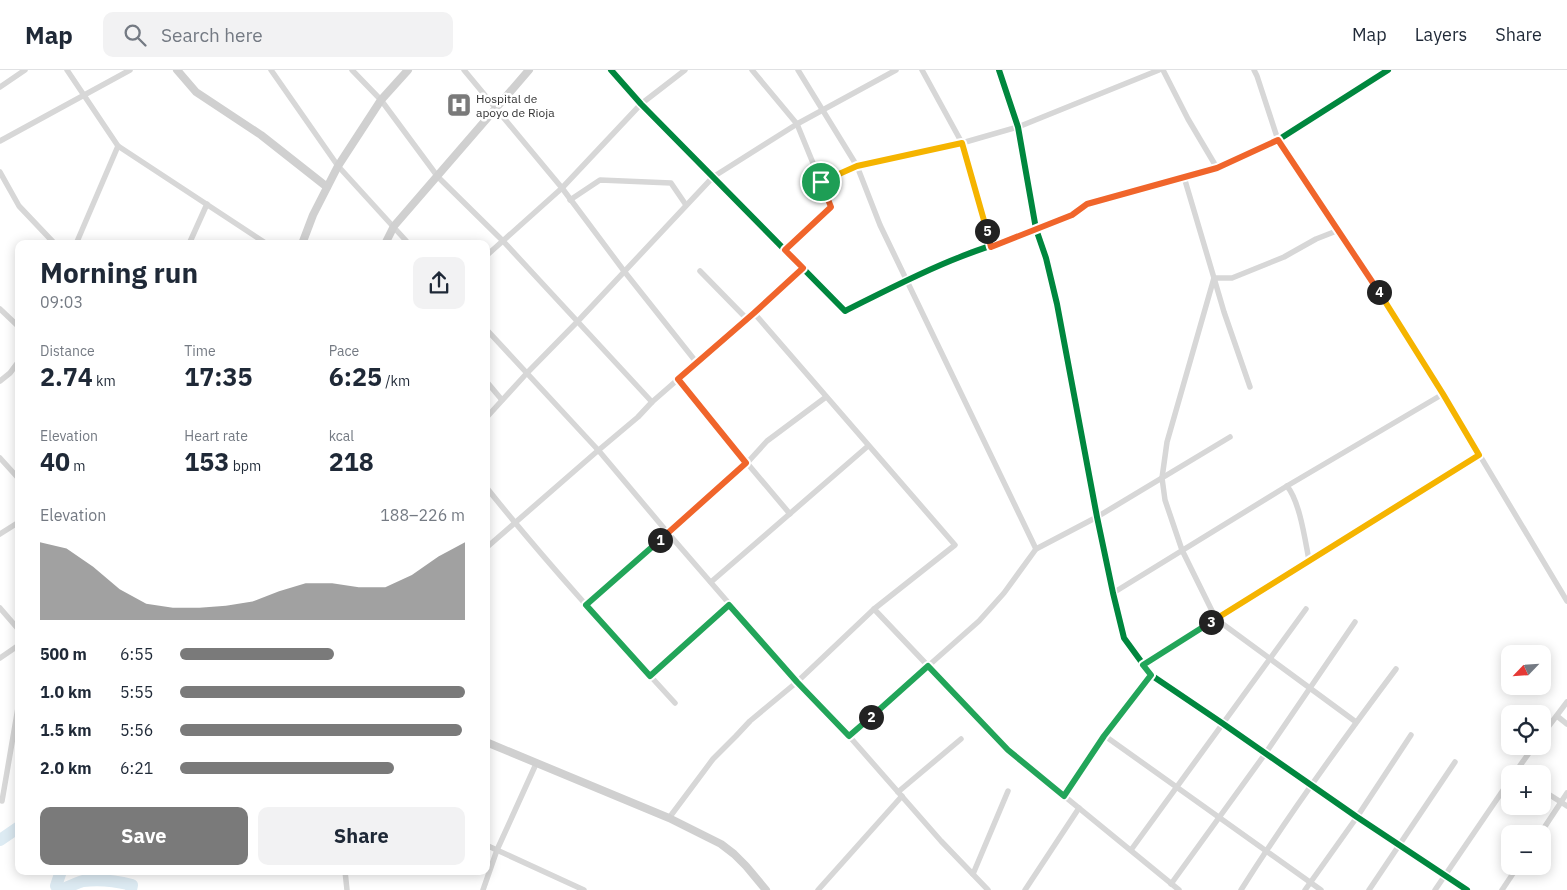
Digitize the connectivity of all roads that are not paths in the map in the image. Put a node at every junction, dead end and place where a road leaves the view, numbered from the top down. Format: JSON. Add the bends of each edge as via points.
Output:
{"nodes":[{"id":1,"x":25,"y":70,"type":"edge"},
{"id":2,"x":66,"y":70,"type":"edge"},
{"id":3,"x":130,"y":70,"type":"edge"},
{"id":4,"x":177,"y":70,"type":"edge"},
{"id":5,"x":271,"y":70,"type":"edge"},
{"id":6,"x":352,"y":70,"type":"edge"},
{"id":7,"x":408,"y":70,"type":"edge"},
{"id":8,"x":464,"y":70,"type":"edge"},
{"id":9,"x":529,"y":70,"type":"edge"},
{"id":10,"x":611,"y":70,"type":"edge"},
{"id":11,"x":685,"y":70,"type":"edge"},
{"id":12,"x":752,"y":70,"type":"edge"},
{"id":13,"x":798,"y":70,"type":"edge"},
{"id":14,"x":896,"y":70,"type":"edge"},
{"id":15,"x":922,"y":70,"type":"edge"},
{"id":16,"x":999,"y":70,"type":"edge"},
{"id":17,"x":1159,"y":70,"type":"edge"},
{"id":18,"x":1163,"y":70,"type":"edge"},
{"id":19,"x":1254,"y":70,"type":"edge"},
{"id":20,"x":1388,"y":70,"type":"edge"},
{"id":21,"x":0,"y":87,"type":"edge"},
{"id":22,"x":83,"y":96,"type":"junction"},
{"id":23,"x":381,"y":100,"type":"junction"},
{"id":24,"x":641,"y":104,"type":"junction"},
{"id":25,"x":496,"y":109,"type":"junction"},
{"id":26,"x":823,"y":111,"type":"junction"},
{"id":27,"x":798,"y":124,"type":"junction"},
{"id":28,"x":1018,"y":127,"type":"junction"},
{"id":29,"x":1278,"y":140,"type":"junction"},
{"id":30,"x":0,"y":141,"type":"edge"},
{"id":31,"x":962,"y":143,"type":"junction"},
{"id":32,"x":118,"y":146,"type":"junction"},
{"id":33,"x":338,"y":166,"type":"junction"},
{"id":34,"x":857,"y":166,"type":"junction"},
{"id":35,"x":1217,"y":168,"type":"junction"},
{"id":36,"x":0,"y":172,"type":"edge"},
{"id":37,"x":438,"y":177,"type":"junction"},
{"id":38,"x":713,"y":177,"type":"junction"},
{"id":39,"x":1184,"y":177,"type":"junction"},
{"id":40,"x":821,"y":182,"type":"junction"},
{"id":41,"x":327,"y":187,"type":"junction"},
{"id":42,"x":562,"y":188,"type":"junction"},
{"id":43,"x":570,"y":200,"type":"junction"},
{"id":44,"x":207,"y":204,"type":"junction"},
{"id":45,"x":686,"y":205,"type":"junction"},
{"id":46,"x":394,"y":226,"type":"junction"},
{"id":47,"x":1036,"y":229,"type":"junction"},
{"id":48,"x":1339,"y":230,"type":"junction"},
{"id":49,"x":50,"y":240,"type":"edge"},
{"id":50,"x":78,"y":240,"type":"edge"},
{"id":51,"x":191,"y":240,"type":"edge"},
{"id":52,"x":262,"y":240,"type":"edge"},
{"id":53,"x":304,"y":240,"type":"edge"},
{"id":54,"x":387,"y":240,"type":"edge"},
{"id":55,"x":406,"y":240,"type":"edge"},
{"id":56,"x":503,"y":241,"type":"junction"},
{"id":57,"x":991,"y":247,"type":"junction"},
{"id":58,"x":785,"y":250,"type":"junction"},
{"id":59,"x":490,"y":252,"type":"edge"},
{"id":60,"x":803,"y":268,"type":"junction"},
{"id":61,"x":624,"y":271,"type":"junction"},
{"id":62,"x":700,"y":271,"type":"dead end"},
{"id":63,"x":1214,"y":278,"type":"junction"},
{"id":64,"x":906,"y":281,"type":"junction"},
{"id":65,"x":0,"y":309,"type":"edge"},
{"id":66,"x":754,"y":313,"type":"junction"},
{"id":67,"x":747,"y":319,"type":"junction"},
{"id":68,"x":578,"y":321,"type":"junction"},
{"id":69,"x":15,"y":323,"type":"edge"},
{"id":70,"x":490,"y":333,"type":"edge"},
{"id":71,"x":697,"y":363,"type":"junction"},
{"id":72,"x":15,"y":365,"type":"edge"},
{"id":73,"x":527,"y":373,"type":"junction"},
{"id":74,"x":678,"y":379,"type":"junction"},
{"id":75,"x":0,"y":381,"type":"edge"},
{"id":76,"x":490,"y":386,"type":"edge"},
{"id":77,"x":1250,"y":387,"type":"dead end"},
{"id":78,"x":1443,"y":394,"type":"junction"},
{"id":79,"x":826,"y":397,"type":"junction"},
{"id":80,"x":502,"y":400,"type":"junction"},
{"id":81,"x":652,"y":402,"type":"junction"},
{"id":82,"x":490,"y":414,"type":"edge"},
{"id":83,"x":1230,"y":437,"type":"dead end"},
{"id":84,"x":868,"y":446,"type":"junction"},
{"id":85,"x":599,"y":451,"type":"junction"},
{"id":86,"x":1479,"y":455,"type":"junction"},
{"id":87,"x":0,"y":458,"type":"edge"},
{"id":88,"x":746,"y":463,"type":"junction"},
{"id":89,"x":15,"y":475,"type":"edge"},
{"id":90,"x":1162,"y":478,"type":"junction"},
{"id":91,"x":1287,"y":486,"type":"junction"},
{"id":92,"x":490,"y":492,"type":"edge"},
{"id":93,"x":790,"y":514,"type":"junction"},
{"id":94,"x":1097,"y":517,"type":"junction"},
{"id":95,"x":515,"y":523,"type":"junction"},
{"id":96,"x":15,"y":525,"type":"edge"},
{"id":97,"x":668,"y":533,"type":"junction"},
{"id":98,"x":0,"y":534,"type":"edge"},
{"id":99,"x":490,"y":545,"type":"edge"},
{"id":100,"x":1036,"y":550,"type":"junction"},
{"id":101,"x":1182,"y":550,"type":"junction"},
{"id":102,"x":1310,"y":560,"type":"junction"},
{"id":103,"x":711,"y":582,"type":"junction"},
{"id":104,"x":1113,"y":594,"type":"junction"},
{"id":105,"x":1567,"y":601,"type":"edge"},
{"id":106,"x":586,"y":605,"type":"junction"},
{"id":107,"x":729,"y":605,"type":"junction"},
{"id":108,"x":0,"y":608,"type":"edge"},
{"id":109,"x":874,"y":609,"type":"junction"},
{"id":110,"x":1306,"y":609,"type":"dead end"},
{"id":111,"x":1216,"y":619,"type":"junction"},
{"id":112,"x":1354,"y":622,"type":"dead end"},
{"id":113,"x":15,"y":625,"type":"edge"},
{"id":114,"x":15,"y":648,"type":"edge"},
{"id":115,"x":0,"y":658,"type":"edge"},
{"id":116,"x":1270,"y":658,"type":"junction"},
{"id":117,"x":1143,"y":665,"type":"junction"},
{"id":118,"x":928,"y":666,"type":"junction"},
{"id":119,"x":1396,"y":669,"type":"dead end"},
{"id":120,"x":1151,"y":675,"type":"junction"},
{"id":121,"x":650,"y":676,"type":"junction"},
{"id":122,"x":797,"y":682,"type":"junction"},
{"id":123,"x":1310,"y":688,"type":"junction"},
{"id":124,"x":1567,"y":702,"type":"edge"},
{"id":125,"x":675,"y":703,"type":"dead end"},
{"id":126,"x":1557,"y":716,"type":"junction"},
{"id":127,"x":1356,"y":722,"type":"junction"},
{"id":128,"x":1222,"y":723,"type":"junction"},
{"id":129,"x":1551,"y":724,"type":"edge"},
{"id":130,"x":1567,"y":724,"type":"edge"},
{"id":131,"x":15,"y":725,"type":"edge"},
{"id":132,"x":1411,"y":735,"type":"dead end"},
{"id":133,"x":849,"y":736,"type":"junction"},
{"id":134,"x":1104,"y":736,"type":"junction"},
{"id":135,"x":961,"y":739,"type":"dead end"},
{"id":136,"x":490,"y":744,"type":"edge"},
{"id":137,"x":1265,"y":754,"type":"junction"},
{"id":138,"x":1455,"y":762,"type":"dead end"},
{"id":139,"x":536,"y":764,"type":"junction"},
{"id":140,"x":1312,"y":786,"type":"junction"},
{"id":141,"x":1176,"y":787,"type":"junction"},
{"id":142,"x":1008,"y":791,"type":"dead end"},
{"id":143,"x":1501,"y":793,"type":"edge"},
{"id":144,"x":1567,"y":793,"type":"edge"},
{"id":145,"x":900,"y":794,"type":"junction"},
{"id":146,"x":1064,"y":796,"type":"junction"},
{"id":147,"x":1551,"y":796,"type":"edge"},
{"id":148,"x":2,"y":801,"type":"dead end"},
{"id":149,"x":1561,"y":802,"type":"junction"},
{"id":150,"x":1567,"y":806,"type":"edge"},
{"id":151,"x":1079,"y":808,"type":"junction"},
{"id":152,"x":1219,"y":817,"type":"junction"},
{"id":153,"x":1356,"y":817,"type":"junction"},
{"id":154,"x":669,"y":818,"type":"junction"},
{"id":155,"x":1546,"y":825,"type":"edge"},
{"id":156,"x":1400,"y":844,"type":"junction"},
{"id":157,"x":490,"y":847,"type":"edge"},
{"id":158,"x":497,"y":850,"type":"junction"},
{"id":159,"x":1131,"y":850,"type":"junction"},
{"id":160,"x":1266,"y":851,"type":"junction"},
{"id":161,"x":490,"y":870,"type":"edge"},
{"id":162,"x":973,"y":874,"type":"junction"},
{"id":163,"x":345,"y":875,"type":"edge"},
{"id":164,"x":488,"y":875,"type":"edge"},
{"id":165,"x":1445,"y":875,"type":"junction"},
{"id":166,"x":1512,"y":875,"type":"edge"},
{"id":167,"x":1311,"y":882,"type":"junction"},
{"id":168,"x":1171,"y":884,"type":"junction"},
{"id":169,"x":583,"y":889,"type":"edge"},
{"id":170,"x":762,"y":889,"type":"edge"},
{"id":171,"x":347,"y":890,"type":"edge"},
{"id":172,"x":483,"y":890,"type":"edge"},
{"id":173,"x":818,"y":890,"type":"edge"},
{"id":174,"x":988,"y":890,"type":"edge"},
{"id":175,"x":1025,"y":890,"type":"edge"},
{"id":176,"x":1178,"y":890,"type":"edge"},
{"id":177,"x":1241,"y":890,"type":"edge"},
{"id":178,"x":1305,"y":890,"type":"edge"},
{"id":179,"x":1321,"y":890,"type":"edge"},
{"id":180,"x":1369,"y":890,"type":"edge"},
{"id":181,"x":1435,"y":890,"type":"edge"},
{"id":182,"x":1467,"y":890,"type":"edge"},
{"id":183,"x":1502,"y":890,"type":"edge"}],
"edges":[{"from":1,"to":21,"type":"street"},
{"from":2,"to":22,"type":"street"},
{"from":3,"to":22,"type":"street"},
{"from":4,"to":41,"type":"street","via":[[196,92],[261,135]]},
{"from":5,"to":33,"type":"street"},
{"from":6,"to":23,"type":"street"},
{"from":7,"to":23,"type":"street"},
{"from":8,"to":25,"type":"street"},
{"from":9,"to":25,"type":"street"},
{"from":10,"to":24,"type":"street"},
{"from":11,"to":24,"type":"street"},
{"from":12,"to":27,"type":"street"},
{"from":13,"to":26,"type":"street"},
{"from":14,"to":26,"type":"street"},
{"from":15,"to":31,"type":"street"},
{"from":16,"to":28,"type":"street"},
{"from":17,"to":28,"type":"street"},
{"from":18,"to":35,"type":"street"},
{"from":19,"to":29,"type":"street"},
{"from":20,"to":29,"type":"street"},
{"from":22,"to":30,"type":"street"},
{"from":22,"to":32,"type":"street"},
{"from":23,"to":33,"type":"street"},
{"from":23,"to":37,"type":"street"},
{"from":24,"to":38,"type":"street"},
{"from":24,"to":42,"type":"street"},
{"from":25,"to":37,"type":"street"},
{"from":25,"to":42,"type":"street"},
{"from":26,"to":27,"type":"street"},
{"from":26,"to":34,"type":"street"},
{"from":27,"to":38,"type":"street"},
{"from":27,"to":40,"type":"street"},
{"from":28,"to":31,"type":"street"},
{"from":28,"to":47,"type":"street"},
{"from":29,"to":35,"type":"street"},
{"from":29,"to":48,"type":"street"},
{"from":31,"to":34,"type":"street"},
{"from":31,"to":57,"type":"street"},
{"from":32,"to":44,"type":"street"},
{"from":32,"to":50,"type":"street"},
{"from":33,"to":41,"type":"street"},
{"from":33,"to":46,"type":"street"},
{"from":34,"to":40,"type":"street"},
{"from":34,"to":64,"type":"street"},
{"from":35,"to":39,"type":"street"},
{"from":36,"to":49,"type":"street","via":[[19,206]]},
{"from":37,"to":46,"type":"street"},
{"from":37,"to":56,"type":"street"},
{"from":38,"to":45,"type":"street"},
{"from":38,"to":58,"type":"street"},
{"from":39,"to":47,"type":"street","via":[[1087,204],[1072,215]]},
{"from":39,"to":63,"type":"street"},
{"from":40,"to":58,"type":"street","via":[[831,207]]},
{"from":41,"to":53,"type":"street"},
{"from":42,"to":43,"type":"street"},
{"from":42,"to":56,"type":"street"},
{"from":43,"to":45,"type":"street","via":[[600,180],[671,183]]},
{"from":43,"to":61,"type":"street"},
{"from":44,"to":51,"type":"street"},
{"from":44,"to":52,"type":"street"},
{"from":45,"to":61,"type":"street"},
{"from":46,"to":54,"type":"street"},
{"from":46,"to":55,"type":"street"},
{"from":47,"to":57,"type":"street"},
{"from":47,"to":94,"type":"street","via":[[1057,304]]},
{"from":48,"to":63,"type":"street","via":[[1232,278]]},
{"from":48,"to":78,"type":"street"},
{"from":56,"to":59,"type":"street"},
{"from":56,"to":68,"type":"street"},
{"from":57,"to":64,"type":"street"},
{"from":58,"to":60,"type":"street"},
{"from":60,"to":64,"type":"street","via":[[846,311]]},
{"from":60,"to":66,"type":"street"},
{"from":61,"to":68,"type":"street"},
{"from":61,"to":71,"type":"street"},
{"from":62,"to":67,"type":"street"},
{"from":63,"to":77,"type":"street"},
{"from":63,"to":90,"type":"street","via":[[1167,442]]},
{"from":64,"to":100,"type":"street"},
{"from":65,"to":69,"type":"street"},
{"from":66,"to":67,"type":"street"},
{"from":66,"to":79,"type":"street"},
{"from":67,"to":71,"type":"street"},
{"from":68,"to":73,"type":"street"},
{"from":68,"to":81,"type":"street"},
{"from":70,"to":73,"type":"street"},
{"from":71,"to":74,"type":"street"},
{"from":72,"to":75,"type":"street"},
{"from":73,"to":80,"type":"street"},
{"from":73,"to":85,"type":"street"},
{"from":74,"to":81,"type":"street"},
{"from":74,"to":88,"type":"street"},
{"from":76,"to":80,"type":"street"},
{"from":78,"to":86,"type":"street"},
{"from":78,"to":91,"type":"street"},
{"from":79,"to":84,"type":"street"},
{"from":79,"to":88,"type":"street","via":[[767,440]]},
{"from":80,"to":82,"type":"street"},
{"from":81,"to":85,"type":"street"},
{"from":83,"to":90,"type":"street"},
{"from":84,"to":93,"type":"street"},
{"from":84,"to":109,"type":"street","via":[[955,545]]},
{"from":85,"to":95,"type":"street"},
{"from":85,"to":97,"type":"street"},
{"from":86,"to":102,"type":"street"},
{"from":86,"to":105,"type":"street"},
{"from":87,"to":89,"type":"street"},
{"from":88,"to":93,"type":"street"},
{"from":88,"to":97,"type":"street"},
{"from":90,"to":94,"type":"street"},
{"from":90,"to":101,"type":"street","via":[[1165,500]]},
{"from":91,"to":101,"type":"street"},
{"from":91,"to":102,"type":"street","via":[[1292,492]]},
{"from":92,"to":95,"type":"street"},
{"from":93,"to":103,"type":"street"},
{"from":94,"to":100,"type":"street"},
{"from":94,"to":104,"type":"street"},
{"from":95,"to":99,"type":"street"},
{"from":95,"to":106,"type":"street"},
{"from":96,"to":98,"type":"street"},
{"from":97,"to":103,"type":"street"},
{"from":97,"to":106,"type":"street"},
{"from":100,"to":118,"type":"street","via":[[979,621]]},
{"from":101,"to":104,"type":"street"},
{"from":101,"to":111,"type":"street"},
{"from":102,"to":111,"type":"street"},
{"from":103,"to":107,"type":"street"},
{"from":104,"to":117,"type":"street","via":[[1124,638]]},
{"from":106,"to":121,"type":"street"},
{"from":107,"to":121,"type":"street"},
{"from":107,"to":122,"type":"street"},
{"from":108,"to":113,"type":"street"},
{"from":109,"to":118,"type":"street"},
{"from":109,"to":122,"type":"street"},
{"from":110,"to":116,"type":"street"},
{"from":111,"to":116,"type":"street"},
{"from":111,"to":117,"type":"street"},
{"from":112,"to":123,"type":"street"},
{"from":114,"to":115,"type":"street"},
{"from":116,"to":123,"type":"street"},
{"from":116,"to":128,"type":"street"},
{"from":117,"to":120,"type":"street"},
{"from":118,"to":133,"type":"street"},
{"from":118,"to":146,"type":"street","via":[[1008,750]]},
{"from":119,"to":127,"type":"street"},
{"from":120,"to":128,"type":"street"},
{"from":120,"to":134,"type":"street"},
{"from":121,"to":125,"type":"street"},
{"from":122,"to":133,"type":"street"},
{"from":122,"to":154,"type":"street","via":[[750,721],[713,760]]},
{"from":123,"to":127,"type":"street"},
{"from":123,"to":137,"type":"street"},
{"from":124,"to":126,"type":"street"},
{"from":126,"to":129,"type":"street"},
{"from":126,"to":130,"type":"street"},
{"from":127,"to":140,"type":"street"},
{"from":128,"to":137,"type":"street"},
{"from":128,"to":141,"type":"street"},
{"from":131,"to":148,"type":"street"},
{"from":132,"to":153,"type":"street"},
{"from":133,"to":145,"type":"street"},
{"from":134,"to":141,"type":"street"},
{"from":134,"to":146,"type":"street"},
{"from":135,"to":145,"type":"street"},
{"from":136,"to":139,"type":"street"},
{"from":137,"to":140,"type":"street"},
{"from":137,"to":152,"type":"street"},
{"from":138,"to":156,"type":"street"},
{"from":139,"to":154,"type":"street"},
{"from":139,"to":158,"type":"street"},
{"from":140,"to":153,"type":"street"},
{"from":140,"to":160,"type":"street"},
{"from":141,"to":152,"type":"street"},
{"from":141,"to":159,"type":"street"},
{"from":142,"to":162,"type":"street"},
{"from":143,"to":165,"type":"street"},
{"from":144,"to":149,"type":"street"},
{"from":145,"to":162,"type":"street"},
{"from":145,"to":173,"type":"street"},
{"from":146,"to":151,"type":"street"},
{"from":147,"to":149,"type":"street"},
{"from":149,"to":150,"type":"street"},
{"from":149,"to":155,"type":"street"},
{"from":151,"to":159,"type":"street"},
{"from":151,"to":175,"type":"street"},
{"from":152,"to":160,"type":"street"},
{"from":152,"to":168,"type":"street"},
{"from":153,"to":156,"type":"street"},
{"from":153,"to":167,"type":"street"},
{"from":154,"to":170,"type":"street","via":[[721,844],[734,854]]},
{"from":156,"to":165,"type":"street"},
{"from":156,"to":180,"type":"street"},
{"from":157,"to":158,"type":"street"},
{"from":158,"to":161,"type":"street"},
{"from":158,"to":169,"type":"street"},
{"from":159,"to":168,"type":"street"},
{"from":160,"to":167,"type":"street"},
{"from":160,"to":177,"type":"street"},
{"from":162,"to":174,"type":"street"},
{"from":163,"to":171,"type":"street"},
{"from":164,"to":172,"type":"street"},
{"from":165,"to":181,"type":"street"},
{"from":165,"to":182,"type":"street"},
{"from":166,"to":183,"type":"street"},
{"from":167,"to":178,"type":"street"},
{"from":167,"to":179,"type":"street"},
{"from":168,"to":176,"type":"street"}]}
